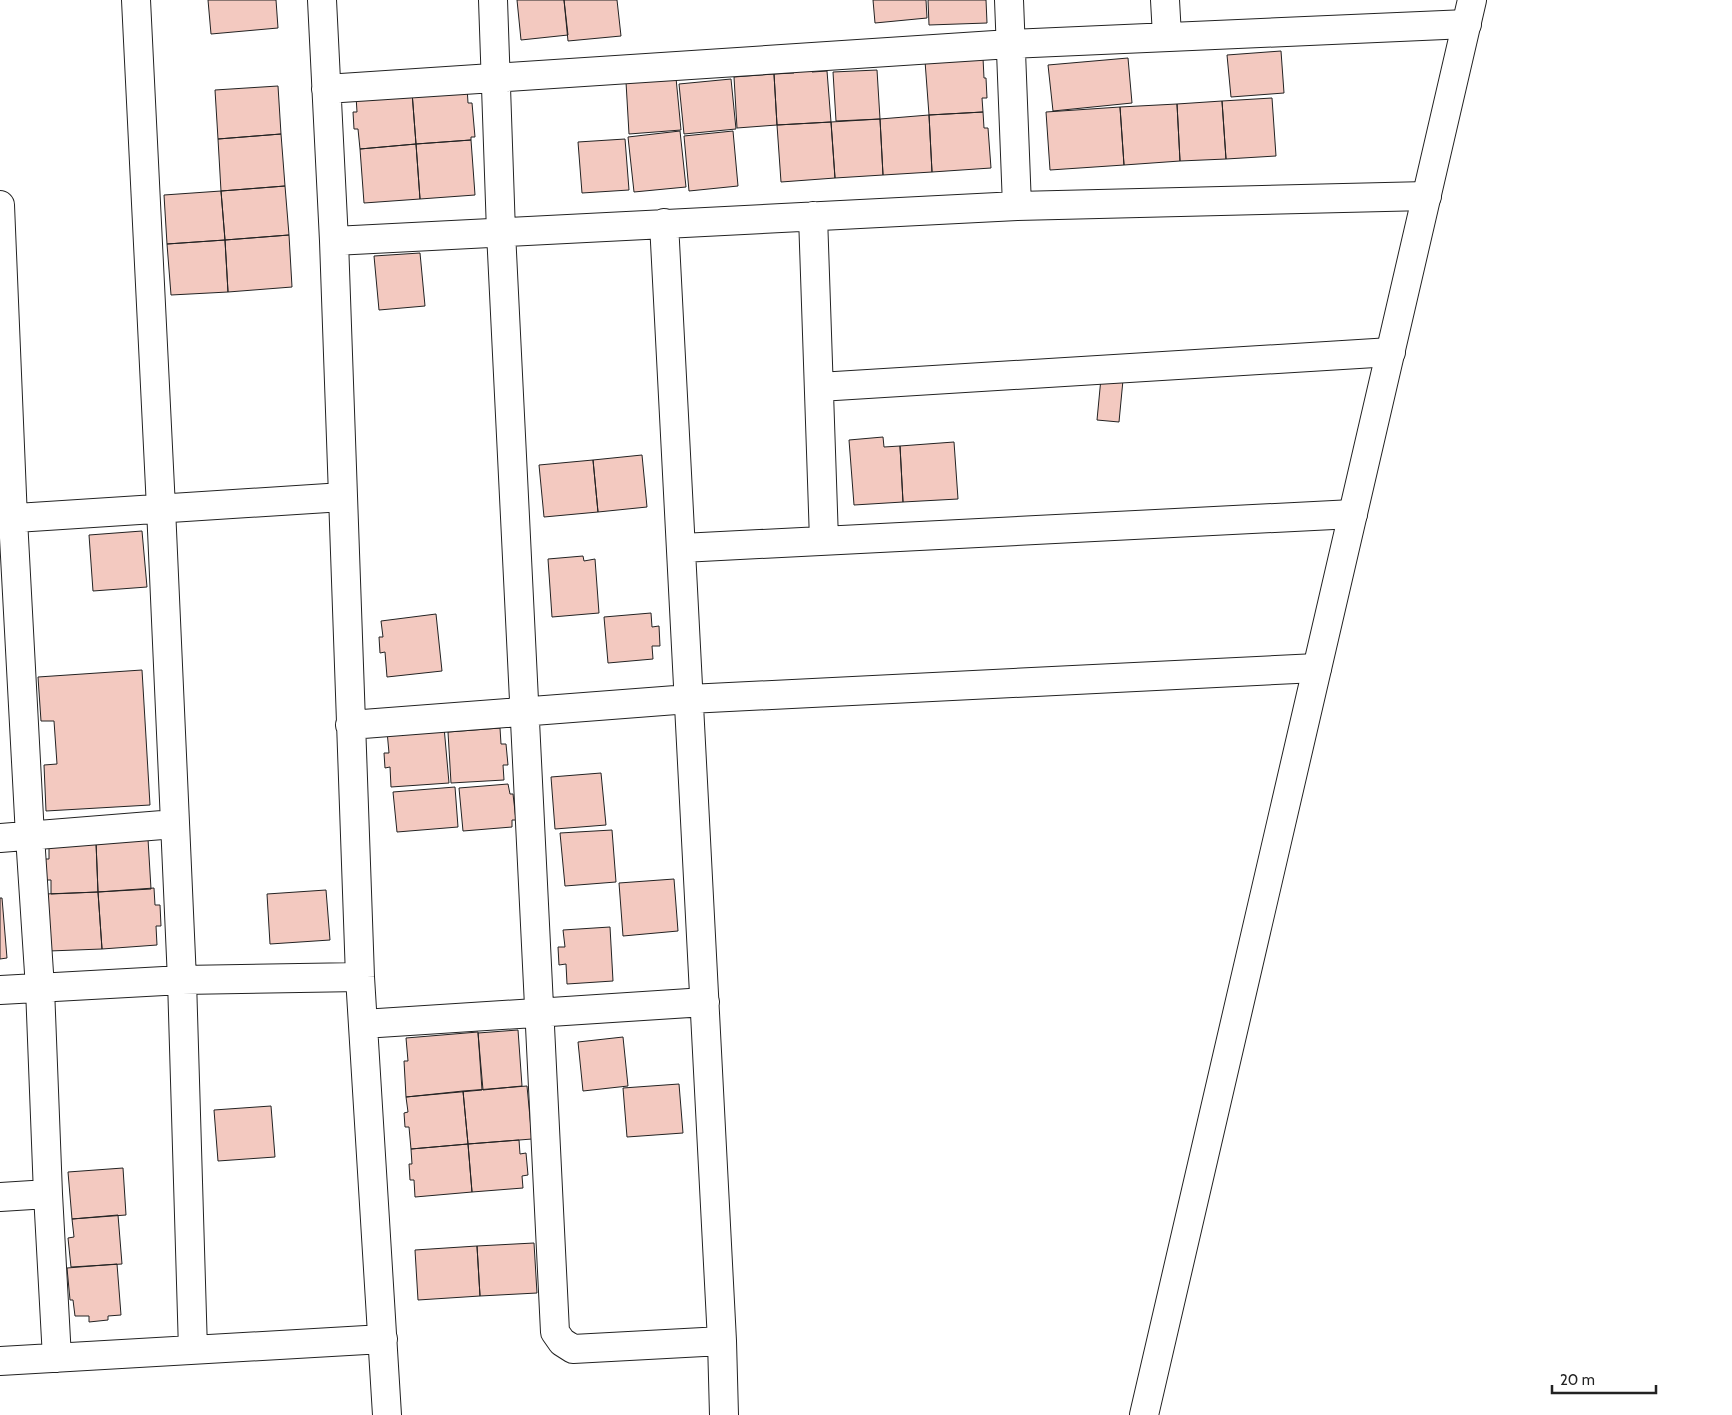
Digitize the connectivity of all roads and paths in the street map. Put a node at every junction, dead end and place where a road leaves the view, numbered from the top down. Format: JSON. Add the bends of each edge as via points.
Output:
{"nodes":[{"id":1,"x":136,"y":0,"type":"edge"},
{"id":2,"x":322,"y":0,"type":"edge"},
{"id":3,"x":492,"y":0,"type":"edge"},
{"id":4,"x":1009,"y":0,"type":"edge"},
{"id":5,"x":1165,"y":0,"type":"edge"},
{"id":6,"x":1470,"y":12,"type":"edge"},
{"id":7,"x":1167,"y":36,"type":"junction"},
{"id":8,"x":1010,"y":44,"type":"junction"},
{"id":9,"x":495,"y":78,"type":"junction"},
{"id":10,"x":326,"y":89,"type":"junction"},
{"id":11,"x":1427,"y":196,"type":"junction"},
{"id":12,"x":0,"y":205,"type":"edge"},
{"id":13,"x":1017,"y":206,"type":"junction"},
{"id":14,"x":814,"y":216,"type":"junction"},
{"id":15,"x":664,"y":224,"type":"junction"},
{"id":16,"x":501,"y":232,"type":"junction"},
{"id":17,"x":334,"y":241,"type":"junction"},
{"id":18,"x":1391,"y":352,"type":"junction"},
{"id":19,"x":819,"y":387,"type":"junction"},
{"id":20,"x":343,"y":497,"type":"junction"},
{"id":21,"x":161,"y":508,"type":"junction"},
{"id":22,"x":1353,"y":514,"type":"junction"},
{"id":23,"x":7,"y":519,"type":"edge"},
{"id":24,"x":824,"y":540,"type":"junction"},
{"id":25,"x":682,"y":548,"type":"junction"},
{"id":26,"x":1317,"y":668,"type":"junction"},
{"id":27,"x":689,"y":699,"type":"junction"},
{"id":28,"x":524,"y":711,"type":"junction"},
{"id":29,"x":350,"y":725,"type":"junction"},
{"id":30,"x":175,"y":824,"type":"junction"},
{"id":31,"x":30,"y":836,"type":"junction"},
{"id":32,"x":0,"y":838,"type":"edge"},
{"id":33,"x":360,"y":978,"type":"junction"},
{"id":34,"x":182,"y":980,"type":"junction"},
{"id":35,"x":40,"y":988,"type":"junction"},
{"id":36,"x":0,"y":990,"type":"edge"},
{"id":37,"x":705,"y":1002,"type":"junction"},
{"id":38,"x":539,"y":1012,"type":"junction"},
{"id":39,"x":363,"y":1024,"type":"junction"},
{"id":40,"x":48,"y":1194,"type":"junction"},
{"id":41,"x":0,"y":1197,"type":"edge"},
{"id":42,"x":383,"y":1339,"type":"junction"},
{"id":43,"x":722,"y":1340,"type":"junction"},
{"id":44,"x":194,"y":1350,"type":"junction"},
{"id":45,"x":57,"y":1358,"type":"junction"},
{"id":46,"x":0,"y":1361,"type":"edge"},
{"id":47,"x":387,"y":1415,"type":"edge"},
{"id":48,"x":724,"y":1415,"type":"edge"},
{"id":49,"x":1144,"y":1415,"type":"edge"}],
"edges":[{"from":1,"to":21,"type":"street"},
{"from":2,"to":10,"type":"street"},
{"from":3,"to":9,"type":"street"},
{"from":4,"to":8,"type":"street"},
{"from":5,"to":7,"type":"street"},
{"from":6,"to":7,"type":"street"},
{"from":6,"to":11,"type":"street"},
{"from":7,"to":8,"type":"street"},
{"from":8,"to":9,"type":"street"},
{"from":8,"to":13,"type":"street"},
{"from":9,"to":10,"type":"street"},
{"from":9,"to":16,"type":"street"},
{"from":10,"to":17,"type":"street"},
{"from":11,"to":13,"type":"street"},
{"from":11,"to":18,"type":"street"},
{"from":12,"to":23,"type":"street"},
{"from":13,"to":14,"type":"street"},
{"from":14,"to":15,"type":"street"},
{"from":14,"to":19,"type":"street"},
{"from":15,"to":16,"type":"street"},
{"from":15,"to":25,"type":"street"},
{"from":16,"to":17,"type":"street"},
{"from":16,"to":28,"type":"street"},
{"from":17,"to":20,"type":"street"},
{"from":18,"to":19,"type":"street"},
{"from":18,"to":22,"type":"street"},
{"from":19,"to":24,"type":"street"},
{"from":20,"to":21,"type":"street"},
{"from":20,"to":29,"type":"street"},
{"from":21,"to":23,"type":"street"},
{"from":21,"to":30,"type":"street"},
{"from":22,"to":24,"type":"street"},
{"from":22,"to":26,"type":"street"},
{"from":23,"to":31,"type":"street"},
{"from":24,"to":25,"type":"street"},
{"from":25,"to":27,"type":"street"},
{"from":26,"to":27,"type":"street"},
{"from":26,"to":49,"type":"street"},
{"from":27,"to":28,"type":"street"},
{"from":27,"to":37,"type":"street"},
{"from":28,"to":29,"type":"street"},
{"from":28,"to":38,"type":"street"},
{"from":29,"to":33,"type":"street"},
{"from":30,"to":31,"type":"street"},
{"from":30,"to":34,"type":"street"},
{"from":31,"to":32,"type":"street"},
{"from":31,"to":35,"type":"street"},
{"from":33,"to":34,"type":"street"},
{"from":33,"to":39,"type":"street"},
{"from":34,"to":35,"type":"street"},
{"from":34,"to":44,"type":"street"},
{"from":35,"to":36,"type":"street"},
{"from":35,"to":40,"type":"street"},
{"from":37,"to":38,"type":"street"},
{"from":37,"to":43,"type":"street"},
{"from":38,"to":39,"type":"street"},
{"from":38,"to":43,"type":"street","via":[[555,1332],[573,1349]]},
{"from":39,"to":42,"type":"street"},
{"from":40,"to":41,"type":"street"},
{"from":40,"to":45,"type":"street"},
{"from":42,"to":44,"type":"street"},
{"from":42,"to":47,"type":"street"},
{"from":43,"to":48,"type":"street"},
{"from":44,"to":45,"type":"street"},
{"from":45,"to":46,"type":"street"}]}
